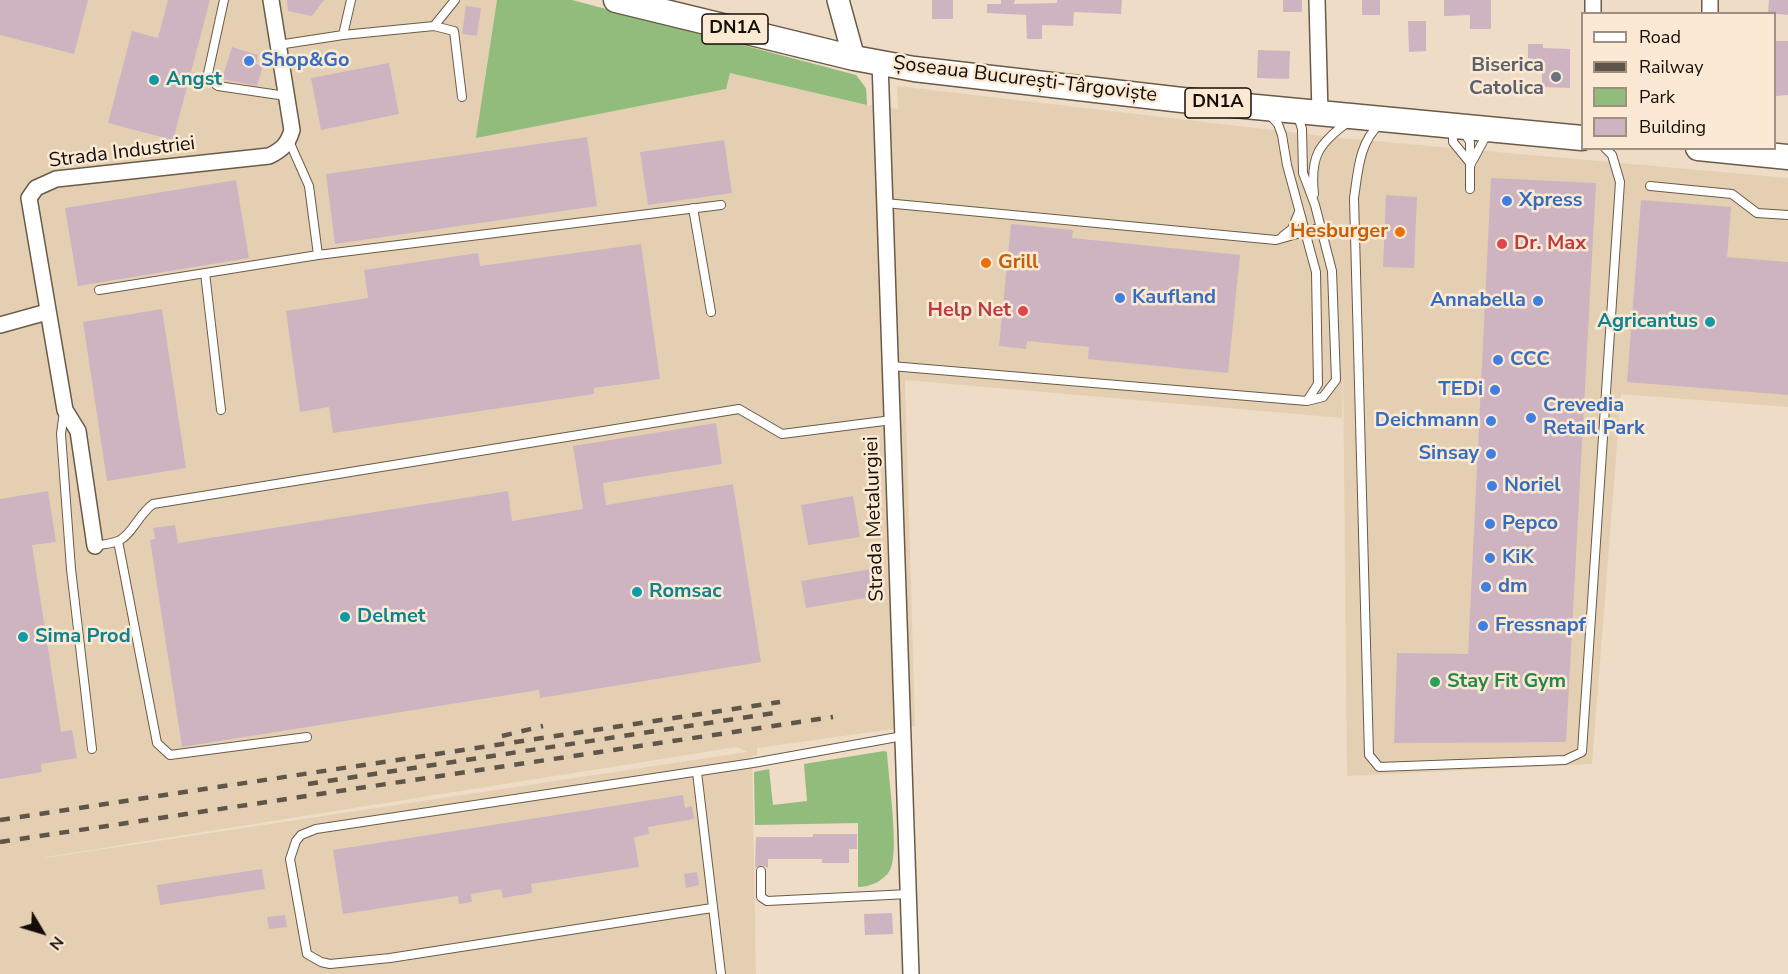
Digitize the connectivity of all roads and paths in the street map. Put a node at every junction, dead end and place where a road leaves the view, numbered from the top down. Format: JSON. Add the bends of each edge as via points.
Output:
{"nodes":[{"id":1,"x":224,"y":0,"type":"edge"},
{"id":2,"x":271,"y":0,"type":"edge"},
{"id":3,"x":351,"y":0,"type":"edge"},
{"id":4,"x":455,"y":0,"type":"edge"},
{"id":5,"x":616,"y":0,"type":"edge"},
{"id":6,"x":838,"y":0,"type":"edge"},
{"id":7,"x":1317,"y":0,"type":"edge"},
{"id":8,"x":434,"y":26,"type":"junction"},
{"id":9,"x":343,"y":34,"type":"junction"},
{"id":10,"x":278,"y":45,"type":"junction"},
{"id":11,"x":854,"y":58,"type":"junction"},
{"id":12,"x":880,"y":62,"type":"junction"},
{"id":13,"x":286,"y":96,"type":"junction"},
{"id":14,"x":462,"y":97,"type":"dead end"},
{"id":15,"x":1258,"y":107,"type":"junction"},
{"id":16,"x":1293,"y":110,"type":"junction"},
{"id":17,"x":1320,"y":113,"type":"junction"},
{"id":18,"x":1357,"y":116,"type":"junction"},
{"id":19,"x":1386,"y":119,"type":"junction"},
{"id":20,"x":1457,"y":126,"type":"junction"},
{"id":21,"x":1491,"y":129,"type":"junction"},
{"id":22,"x":1581,"y":138,"type":"edge"},
{"id":23,"x":289,"y":141,"type":"junction"},
{"id":24,"x":1607,"y":150,"type":"edge"},
{"id":25,"x":1719,"y":150,"type":"edge"},
{"id":26,"x":1788,"y":157,"type":"edge"},
{"id":27,"x":1471,"y":164,"type":"junction"},
{"id":28,"x":1650,"y":186,"type":"dead end"},
{"id":29,"x":1470,"y":189,"type":"dead end"},
{"id":30,"x":885,"y":203,"type":"junction"},
{"id":31,"x":722,"y":205,"type":"dead end"},
{"id":32,"x":1315,"y":205,"type":"junction"},
{"id":33,"x":693,"y":208,"type":"junction"},
{"id":34,"x":1299,"y":212,"type":"junction"},
{"id":35,"x":1788,"y":215,"type":"edge"},
{"id":36,"x":1322,"y":227,"type":"junction"},
{"id":37,"x":1304,"y":232,"type":"junction"},
{"id":38,"x":1276,"y":240,"type":"junction"},
{"id":39,"x":318,"y":255,"type":"junction"},
{"id":40,"x":205,"y":273,"type":"junction"},
{"id":41,"x":99,"y":290,"type":"dead end"},
{"id":42,"x":47,"y":312,"type":"junction"},
{"id":43,"x":711,"y":312,"type":"dead end"},
{"id":44,"x":0,"y":325,"type":"edge"},
{"id":45,"x":891,"y":366,"type":"junction"},
{"id":46,"x":1307,"y":401,"type":"junction"},
{"id":47,"x":65,"y":410,"type":"junction"},
{"id":48,"x":221,"y":410,"type":"dead end"},
{"id":49,"x":892,"y":420,"type":"junction"},
{"id":50,"x":118,"y":541,"type":"junction"},
{"id":51,"x":95,"y":546,"type":"joint"},
{"id":52,"x":903,"y":736,"type":"junction"},
{"id":53,"x":306,"y":737,"type":"dead end"},
{"id":54,"x":92,"y":749,"type":"dead end"},
{"id":55,"x":697,"y":772,"type":"junction"},
{"id":56,"x":761,"y":871,"type":"dead end"},
{"id":57,"x":909,"y":894,"type":"junction"},
{"id":58,"x":712,"y":908,"type":"junction"},
{"id":59,"x":721,"y":974,"type":"edge"},
{"id":60,"x":911,"y":974,"type":"edge"}],
"edges":[{"from":1,"to":13,"type":"lane","via":[[207,78],[218,86]]},
{"from":2,"to":10,"type":"street"},
{"from":3,"to":9,"type":"lane"},
{"from":4,"to":8,"type":"lane"},
{"from":5,"to":11,"type":"main road","name":"Șoseaua București-Târgoviște","number":"DN1A"},
{"from":6,"to":11,"type":"street"},
{"from":7,"to":17,"type":"street"},
{"from":8,"to":9,"type":"lane"},
{"from":8,"to":14,"type":"lane","via":[[454,31]]},
{"from":9,"to":10,"type":"lane"},
{"from":10,"to":13,"type":"street"},
{"from":11,"to":12,"type":"main road","name":"Șoseaua București-Târgoviște","number":"DN1A"},
{"from":12,"to":15,"type":"main road","name":"Șoseaua București-Târgoviște","number":"DN1A"},
{"from":12,"to":30,"type":"street","name":"Strada Metalurgiei"},
{"from":13,"to":23,"type":"street","via":[[292,130]]},
{"from":15,"to":16,"type":"main road","name":"Șoseaua București-Târgoviște","number":"DN1A"},
{"from":15,"to":34,"type":"lane","via":[[1272,117],[1282,135]]},
{"from":16,"to":17,"type":"main road","name":"Șoseaua București-Târgoviște","number":"DN1A"},
{"from":16,"to":32,"type":"lane","via":[[1302,129],[1303,173]]},
{"from":17,"to":18,"type":"main road","name":"Șoseaua București-Târgoviște","number":"DN1A"},
{"from":18,"to":19,"type":"main road","name":"Șoseaua București-Târgoviște","number":"DN1A"},
{"from":18,"to":32,"type":"lane","via":[[1330,136],[1316,155],[1311,170]]},
{"from":19,"to":20,"type":"main road","name":"Șoseaua București-Târgoviște","number":"DN1A"},
{"from":19,"to":24,"type":"lane","via":[[1369,134],[1361,154],[1354,198],[1368,755],[1379,767],[1565,760],[1582,752],[1620,182]]},
{"from":20,"to":21,"type":"main road","name":"Șoseaua București-Târgoviște","number":"DN1A"},
{"from":20,"to":27,"type":"lane","via":[[1470,142]]},
{"from":20,"to":27,"type":"lane","via":[[1453,142]]},
{"from":21,"to":22,"type":"main road","name":"Șoseaua București-Târgoviște","number":"DN1A"},
{"from":21,"to":27,"type":"lane"},
{"from":23,"to":39,"type":"lane","via":[[309,186]]},
{"from":23,"to":42,"type":"street","name":"Strada Industriei","via":[[269,156],[56,179],[36,188],[29,198]]},
{"from":25,"to":26,"type":"main road"},
{"from":27,"to":29,"type":"lane"},
{"from":28,"to":35,"type":"lane","via":[[1732,194],[1757,213]]},
{"from":30,"to":38,"type":"lane"},
{"from":30,"to":45,"type":"street","name":"Strada Metalurgiei"},
{"from":31,"to":33,"type":"lane"},
{"from":32,"to":36,"type":"lane"},
{"from":33,"to":39,"type":"lane"},
{"from":33,"to":43,"type":"lane"},
{"from":34,"to":37,"type":"lane"},
{"from":34,"to":38,"type":"lane","via":[[1292,229]]},
{"from":36,"to":37,"type":"lane"},
{"from":36,"to":46,"type":"lane","via":[[1332,272],[1336,380],[1323,397]]},
{"from":37,"to":38,"type":"lane"},
{"from":37,"to":46,"type":"lane","via":[[1316,272],[1317,303],[1318,384]]},
{"from":39,"to":40,"type":"lane"},
{"from":40,"to":41,"type":"lane"},
{"from":40,"to":48,"type":"lane"},
{"from":42,"to":44,"type":"street"},
{"from":42,"to":47,"type":"street","name":"Strada Industriei"},
{"from":45,"to":46,"type":"lane"},
{"from":45,"to":49,"type":"street","name":"Strada Metalurgiei"},
{"from":47,"to":51,"type":"street","name":"Strada Industriei","via":[[78,431]]},
{"from":47,"to":54,"type":"lane","via":[[61,434],[71,569]]},
{"from":49,"to":50,"type":"lane","via":[[782,435],[739,410],[727,411],[153,504]]},
{"from":49,"to":52,"type":"street","name":"Strada Metalurgiei"},
{"from":50,"to":51,"type":"lane"},
{"from":50,"to":53,"type":"lane","via":[[162,749],[170,755]]},
{"from":52,"to":55,"type":"lane"},
{"from":52,"to":57,"type":"street","name":"Strada Metalurgiei"},
{"from":55,"to":58,"type":"lane"},
{"from":55,"to":58,"type":"lane","via":[[315,829],[301,835],[290,859],[307,954],[330,964]]},
{"from":56,"to":57,"type":"lane","via":[[761,897],[767,901]]},
{"from":57,"to":60,"type":"street","name":"Strada Metalurgiei"},
{"from":58,"to":59,"type":"lane"}]}
